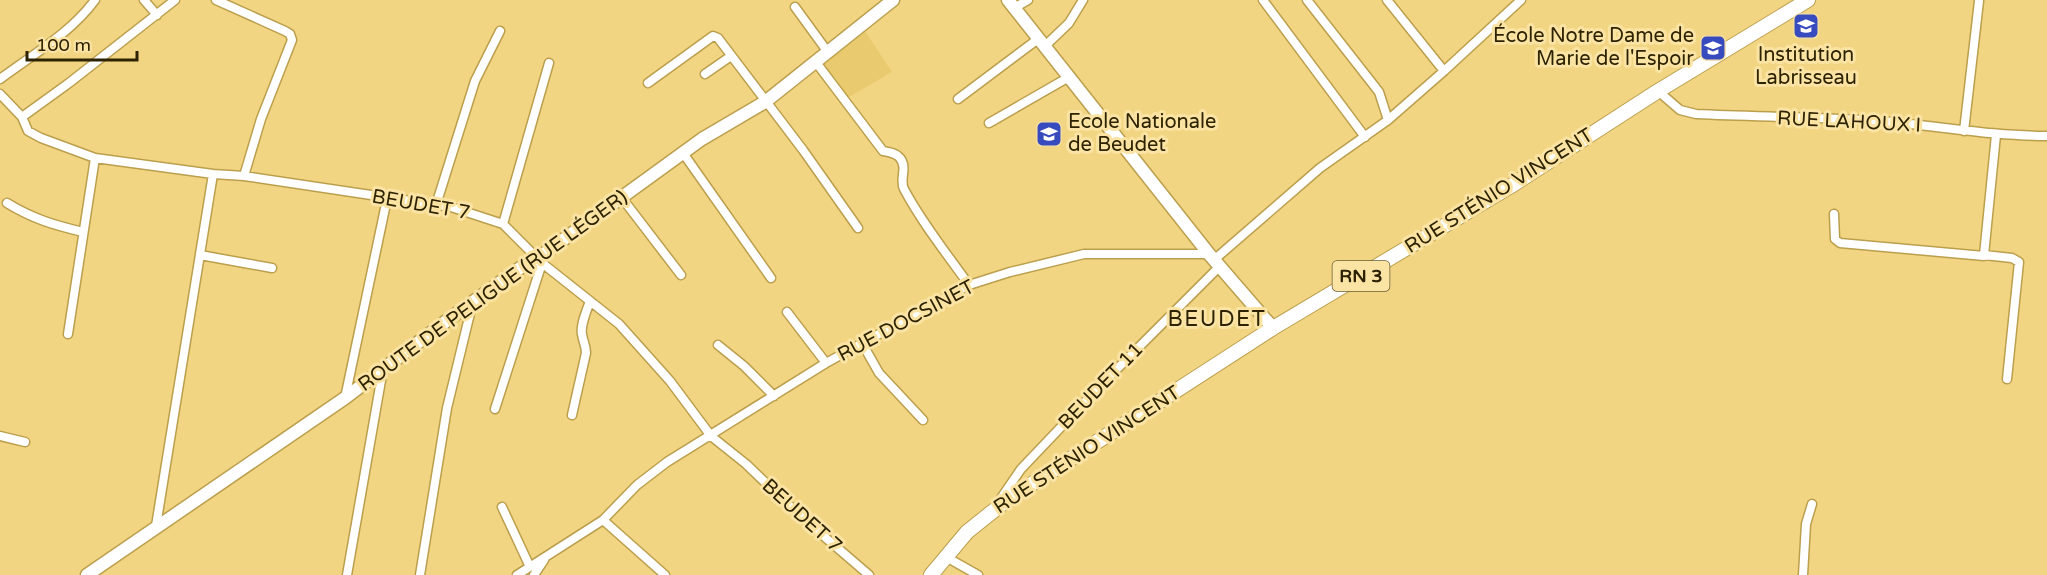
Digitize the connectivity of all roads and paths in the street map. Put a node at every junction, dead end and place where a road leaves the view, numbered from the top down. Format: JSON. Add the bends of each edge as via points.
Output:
{"nodes":[{"id":1,"x":95,"y":0,"type":"edge"},
{"id":2,"x":144,"y":0,"type":"edge"},
{"id":3,"x":175,"y":0,"type":"edge"},
{"id":4,"x":216,"y":0,"type":"edge"},
{"id":5,"x":893,"y":0,"type":"edge"},
{"id":6,"x":1028,"y":0,"type":"edge"},
{"id":7,"x":1083,"y":0,"type":"edge"},
{"id":8,"x":1263,"y":0,"type":"edge"},
{"id":9,"x":1307,"y":0,"type":"edge"},
{"id":10,"x":1387,"y":0,"type":"edge"},
{"id":11,"x":1521,"y":0,"type":"edge"},
{"id":12,"x":1979,"y":1,"type":"edge"},
{"id":13,"x":1801,"y":2,"type":"edge"},
{"id":14,"x":1011,"y":4,"type":"edge"},
{"id":15,"x":795,"y":7,"type":"dead end"},
{"id":16,"x":157,"y":15,"type":"junction"},
{"id":17,"x":500,"y":31,"type":"dead end"},
{"id":18,"x":1042,"y":42,"type":"junction"},
{"id":19,"x":827,"y":51,"type":"junction"},
{"id":20,"x":731,"y":56,"type":"junction"},
{"id":21,"x":815,"y":61,"type":"junction"},
{"id":22,"x":549,"y":63,"type":"dead end"},
{"id":23,"x":1444,"y":71,"type":"junction"},
{"id":24,"x":705,"y":74,"type":"dead end"},
{"id":25,"x":1069,"y":77,"type":"junction"},
{"id":26,"x":0,"y":80,"type":"edge"},
{"id":27,"x":648,"y":83,"type":"dead end"},
{"id":28,"x":1658,"y":91,"type":"junction"},
{"id":29,"x":0,"y":94,"type":"edge"},
{"id":30,"x":958,"y":99,"type":"dead end"},
{"id":31,"x":765,"y":102,"type":"junction"},
{"id":32,"x":22,"y":117,"type":"junction"},
{"id":33,"x":1388,"y":120,"type":"junction"},
{"id":34,"x":989,"y":123,"type":"dead end"},
{"id":35,"x":1964,"y":131,"type":"junction"},
{"id":36,"x":1996,"y":135,"type":"junction"},
{"id":37,"x":2047,"y":136,"type":"edge"},
{"id":38,"x":1365,"y":137,"type":"junction"},
{"id":39,"x":683,"y":153,"type":"junction"},
{"id":40,"x":95,"y":158,"type":"junction"},
{"id":41,"x":213,"y":174,"type":"junction"},
{"id":42,"x":244,"y":176,"type":"junction"},
{"id":43,"x":622,"y":198,"type":"junction"},
{"id":44,"x":387,"y":199,"type":"junction"},
{"id":45,"x":7,"y":203,"type":"dead end"},
{"id":46,"x":436,"y":205,"type":"junction"},
{"id":47,"x":1834,"y":214,"type":"dead end"},
{"id":48,"x":503,"y":224,"type":"junction"},
{"id":49,"x":858,"y":228,"type":"dead end"},
{"id":50,"x":83,"y":232,"type":"junction"},
{"id":51,"x":200,"y":255,"type":"junction"},
{"id":52,"x":1984,"y":256,"type":"junction"},
{"id":53,"x":540,"y":260,"type":"junction"},
{"id":54,"x":1214,"y":260,"type":"junction"},
{"id":55,"x":272,"y":268,"type":"dead end"},
{"id":56,"x":681,"y":275,"type":"dead end"},
{"id":57,"x":771,"y":278,"type":"dead end"},
{"id":58,"x":969,"y":285,"type":"junction"},
{"id":59,"x":473,"y":301,"type":"junction"},
{"id":60,"x":590,"y":301,"type":"junction"},
{"id":61,"x":787,"y":312,"type":"dead end"},
{"id":62,"x":1273,"y":328,"type":"junction"},
{"id":63,"x":68,"y":334,"type":"dead end"},
{"id":64,"x":862,"y":344,"type":"junction"},
{"id":65,"x":718,"y":345,"type":"dead end"},
{"id":66,"x":826,"y":363,"type":"junction"},
{"id":67,"x":383,"y":368,"type":"junction"},
{"id":68,"x":2007,"y":379,"type":"dead end"},
{"id":69,"x":774,"y":396,"type":"junction"},
{"id":70,"x":345,"y":398,"type":"junction"},
{"id":71,"x":495,"y":409,"type":"dead end"},
{"id":72,"x":572,"y":415,"type":"dead end"},
{"id":73,"x":923,"y":420,"type":"dead end"},
{"id":74,"x":0,"y":436,"type":"edge"},
{"id":75,"x":711,"y":436,"type":"junction"},
{"id":76,"x":25,"y":442,"type":"dead end"},
{"id":77,"x":1812,"y":504,"type":"dead end"},
{"id":78,"x":502,"y":507,"type":"dead end"},
{"id":79,"x":991,"y":513,"type":"junction"},
{"id":80,"x":603,"y":520,"type":"junction"},
{"id":81,"x":156,"y":526,"type":"junction"},
{"id":82,"x":946,"y":557,"type":"junction"},
{"id":83,"x":532,"y":571,"type":"edge"},
{"id":84,"x":87,"y":575,"type":"edge"},
{"id":85,"x":347,"y":575,"type":"edge"},
{"id":86,"x":420,"y":575,"type":"edge"},
{"id":87,"x":517,"y":575,"type":"edge"},
{"id":88,"x":665,"y":575,"type":"edge"},
{"id":89,"x":869,"y":575,"type":"edge"},
{"id":90,"x":931,"y":575,"type":"edge"},
{"id":91,"x":978,"y":575,"type":"edge"},
{"id":92,"x":1803,"y":575,"type":"edge"}],
"edges":[{"from":1,"to":26,"type":"street","via":[[84,15]]},
{"from":2,"to":16,"type":"street"},
{"from":3,"to":16,"type":"street"},
{"from":4,"to":42,"type":"street","via":[[285,31],[292,40]]},
{"from":5,"to":19,"type":"street","name":"ROUTE DE PELIGUE (RUE LÉGER)"},
{"from":6,"to":14,"type":"street"},
{"from":7,"to":18,"type":"street","via":[[1069,23]]},
{"from":8,"to":38,"type":"street"},
{"from":9,"to":33,"type":"street","via":[[1379,92]]},
{"from":10,"to":23,"type":"street"},
{"from":11,"to":23,"type":"street","name":"BEUDET 11"},
{"from":12,"to":35,"type":"street"},
{"from":13,"to":28,"type":"main road","name":"RUE STÉNIO VINCENT","number":"RN 3"},
{"from":14,"to":18,"type":"street"},
{"from":15,"to":19,"type":"street"},
{"from":16,"to":32,"type":"street"},
{"from":17,"to":46,"type":"street","via":[[475,81]]},
{"from":18,"to":25,"type":"street"},
{"from":18,"to":30,"type":"street"},
{"from":19,"to":21,"type":"street","name":"ROUTE DE PELIGUE (RUE LÉGER)"},
{"from":20,"to":24,"type":"street"},
{"from":20,"to":27,"type":"street","via":[[713,36]]},
{"from":20,"to":31,"type":"street"},
{"from":21,"to":31,"type":"street","name":"ROUTE DE PELIGUE (RUE LÉGER)"},
{"from":21,"to":58,"type":"street","via":[[883,151],[901,159],[902,186]]},
{"from":22,"to":48,"type":"street"},
{"from":23,"to":33,"type":"street","name":"BEUDET 11"},
{"from":25,"to":34,"type":"street"},
{"from":25,"to":54,"type":"street"},
{"from":28,"to":35,"type":"street","name":"RUE LAHOUX I","via":[[1680,110],[1696,114],[1836,118]]},
{"from":28,"to":62,"type":"main road","name":"RUE STÉNIO VINCENT","number":"RN 3","via":[[1511,186]]},
{"from":29,"to":32,"type":"street","name":"BEUDET 7"},
{"from":31,"to":39,"type":"street","name":"ROUTE DE PELIGUE (RUE LÉGER)"},
{"from":31,"to":49,"type":"street"},
{"from":32,"to":40,"type":"street","name":"BEUDET 7","via":[[28,130],[41,138]]},
{"from":33,"to":38,"type":"street","name":"BEUDET 11"},
{"from":35,"to":36,"type":"street","name":"RUE LAHOUX I"},
{"from":36,"to":37,"type":"street","name":"RUE LAHOUX I"},
{"from":36,"to":52,"type":"street"},
{"from":38,"to":54,"type":"street","name":"BEUDET 11","via":[[1320,168]]},
{"from":39,"to":43,"type":"street","name":"ROUTE DE PELIGUE (RUE LÉGER)"},
{"from":39,"to":57,"type":"street"},
{"from":40,"to":41,"type":"street","name":"BEUDET 7"},
{"from":40,"to":50,"type":"street"},
{"from":41,"to":42,"type":"street","name":"BEUDET 7"},
{"from":41,"to":51,"type":"street"},
{"from":42,"to":44,"type":"street","name":"BEUDET 7"},
{"from":43,"to":53,"type":"street","name":"ROUTE DE PELIGUE (RUE LÉGER)"},
{"from":43,"to":56,"type":"street"},
{"from":44,"to":46,"type":"street","name":"BEUDET 7"},
{"from":44,"to":70,"type":"street"},
{"from":45,"to":50,"type":"street","via":[[47,224]]},
{"from":46,"to":48,"type":"street","name":"BEUDET 7"},
{"from":47,"to":52,"type":"street","via":[[1835,239],[1840,243]]},
{"from":48,"to":53,"type":"street","name":"BEUDET 7"},
{"from":50,"to":63,"type":"street"},
{"from":51,"to":55,"type":"street"},
{"from":51,"to":81,"type":"street"},
{"from":52,"to":68,"type":"street","via":[[2019,262]]},
{"from":53,"to":59,"type":"street","name":"ROUTE DE PELIGUE (RUE LÉGER)","via":[[526,263]]},
{"from":53,"to":60,"type":"street","name":"BEUDET 7"},
{"from":53,"to":71,"type":"street"},
{"from":54,"to":58,"type":"street","name":"RUE DOCSINET","via":[[1083,254]]},
{"from":54,"to":62,"type":"street"},
{"from":54,"to":79,"type":"street","name":"BEUDET 11","via":[[1021,469]]},
{"from":58,"to":64,"type":"street","name":"RUE DOCSINET"},
{"from":59,"to":67,"type":"street","name":"ROUTE DE PELIGUE (RUE LÉGER)"},
{"from":59,"to":86,"type":"street","via":[[447,408]]},
{"from":60,"to":72,"type":"street","via":[[582,330],[586,353]]},
{"from":60,"to":75,"type":"street","name":"BEUDET 7","via":[[619,324],[670,381]]},
{"from":61,"to":66,"type":"street"},
{"from":62,"to":79,"type":"main road","name":"RUE STÉNIO VINCENT","number":"RN 3"},
{"from":64,"to":66,"type":"street","name":"RUE DOCSINET"},
{"from":64,"to":73,"type":"street","via":[[879,373]]},
{"from":65,"to":69,"type":"street"},
{"from":66,"to":69,"type":"street","name":"RUE DOCSINET"},
{"from":67,"to":70,"type":"street","name":"ROUTE DE PELIGUE (RUE LÉGER)"},
{"from":67,"to":85,"type":"street"},
{"from":69,"to":75,"type":"street","name":"RUE DOCSINET"},
{"from":70,"to":81,"type":"street","name":"ROUTE DE PELIGUE (RUE LÉGER)"},
{"from":74,"to":76,"type":"street"},
{"from":75,"to":80,"type":"street","name":"RUE DOCSINET","via":[[637,485]]},
{"from":75,"to":89,"type":"street","name":"BEUDET 7"},
{"from":77,"to":92,"type":"street","via":[[1806,524]]},
{"from":78,"to":83,"type":"street"},
{"from":79,"to":82,"type":"main road","name":"RUE STÉNIO VINCENT","number":"RN 3","via":[[967,532]]},
{"from":80,"to":83,"type":"street","name":"RUE DOCSINET","via":[[546,556]]},
{"from":80,"to":88,"type":"street"},
{"from":81,"to":84,"type":"street","name":"ROUTE DE PELIGUE (RUE LÉGER)"},
{"from":82,"to":90,"type":"main road","name":"RUE STÉNIO VINCENT","number":"RN 3"},
{"from":82,"to":91,"type":"street"},
{"from":83,"to":87,"type":"street","name":"RUE DOCSINET"}]}
